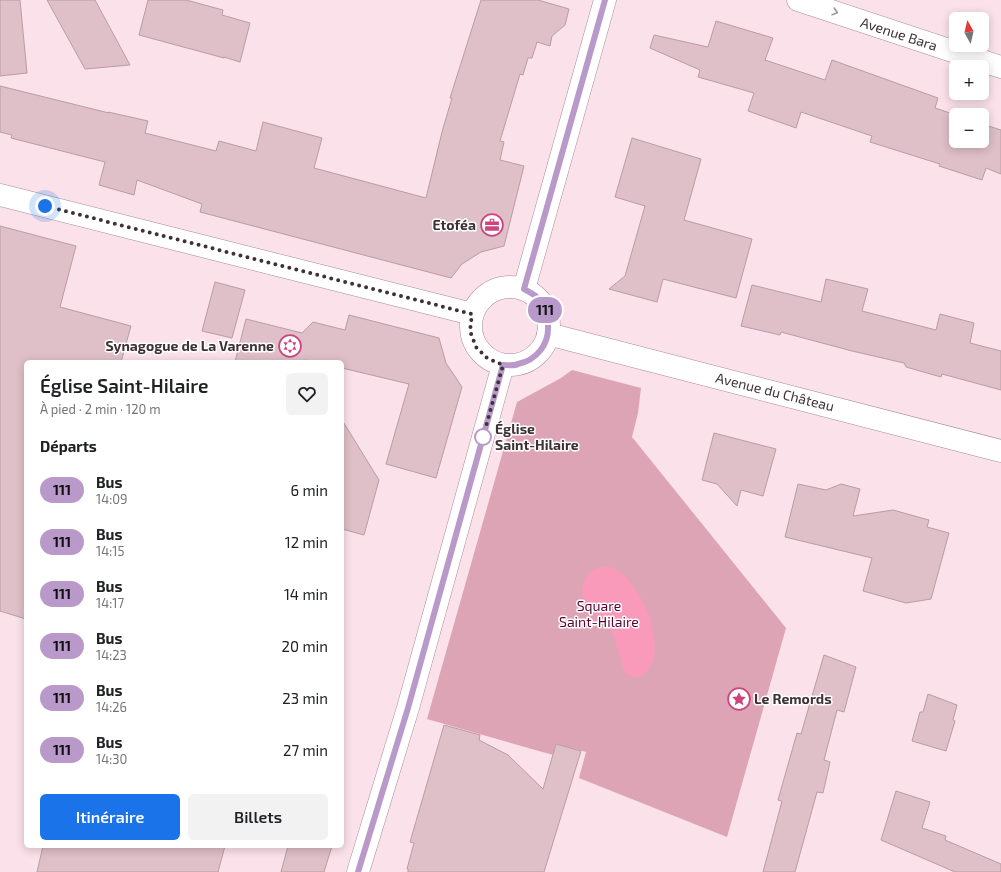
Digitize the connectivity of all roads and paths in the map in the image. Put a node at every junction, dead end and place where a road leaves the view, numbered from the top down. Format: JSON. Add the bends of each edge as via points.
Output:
{"nodes":[{"id":1,"x":605,"y":0,"type":"edge"},
{"id":2,"x":798,"y":0,"type":"edge"},
{"id":3,"x":1001,"y":67,"type":"edge"},
{"id":4,"x":0,"y":195,"type":"edge"},
{"id":5,"x":524,"y":289,"type":"junction"},
{"id":6,"x":472,"y":314,"type":"junction"},
{"id":7,"x":548,"y":334,"type":"junction"},
{"id":8,"x":503,"y":365,"type":"junction"},
{"id":9,"x":1001,"y":450,"type":"edge"},
{"id":10,"x":358,"y":872,"type":"edge"}],
"edges":[{"from":1,"to":5,"type":"street"},
{"from":2,"to":3,"type":"street","name":"Avenue Bara","one_way":true},
{"from":4,"to":6,"type":"street"},
{"from":5,"to":6,"type":"street","via":[[508,286],[492,290],[479,300]]},
{"from":5,"to":7,"type":"street","via":[[540,300],[548,315]]},
{"from":6,"to":8,"type":"street","via":[[470,331],[476,347],[487,358]]},
{"from":7,"to":8,"type":"street","via":[[542,348],[531,359],[518,365]]},
{"from":7,"to":9,"type":"street","name":"Avenue du Château"},
{"from":8,"to":10,"type":"street","via":[[408,708]]}]}
